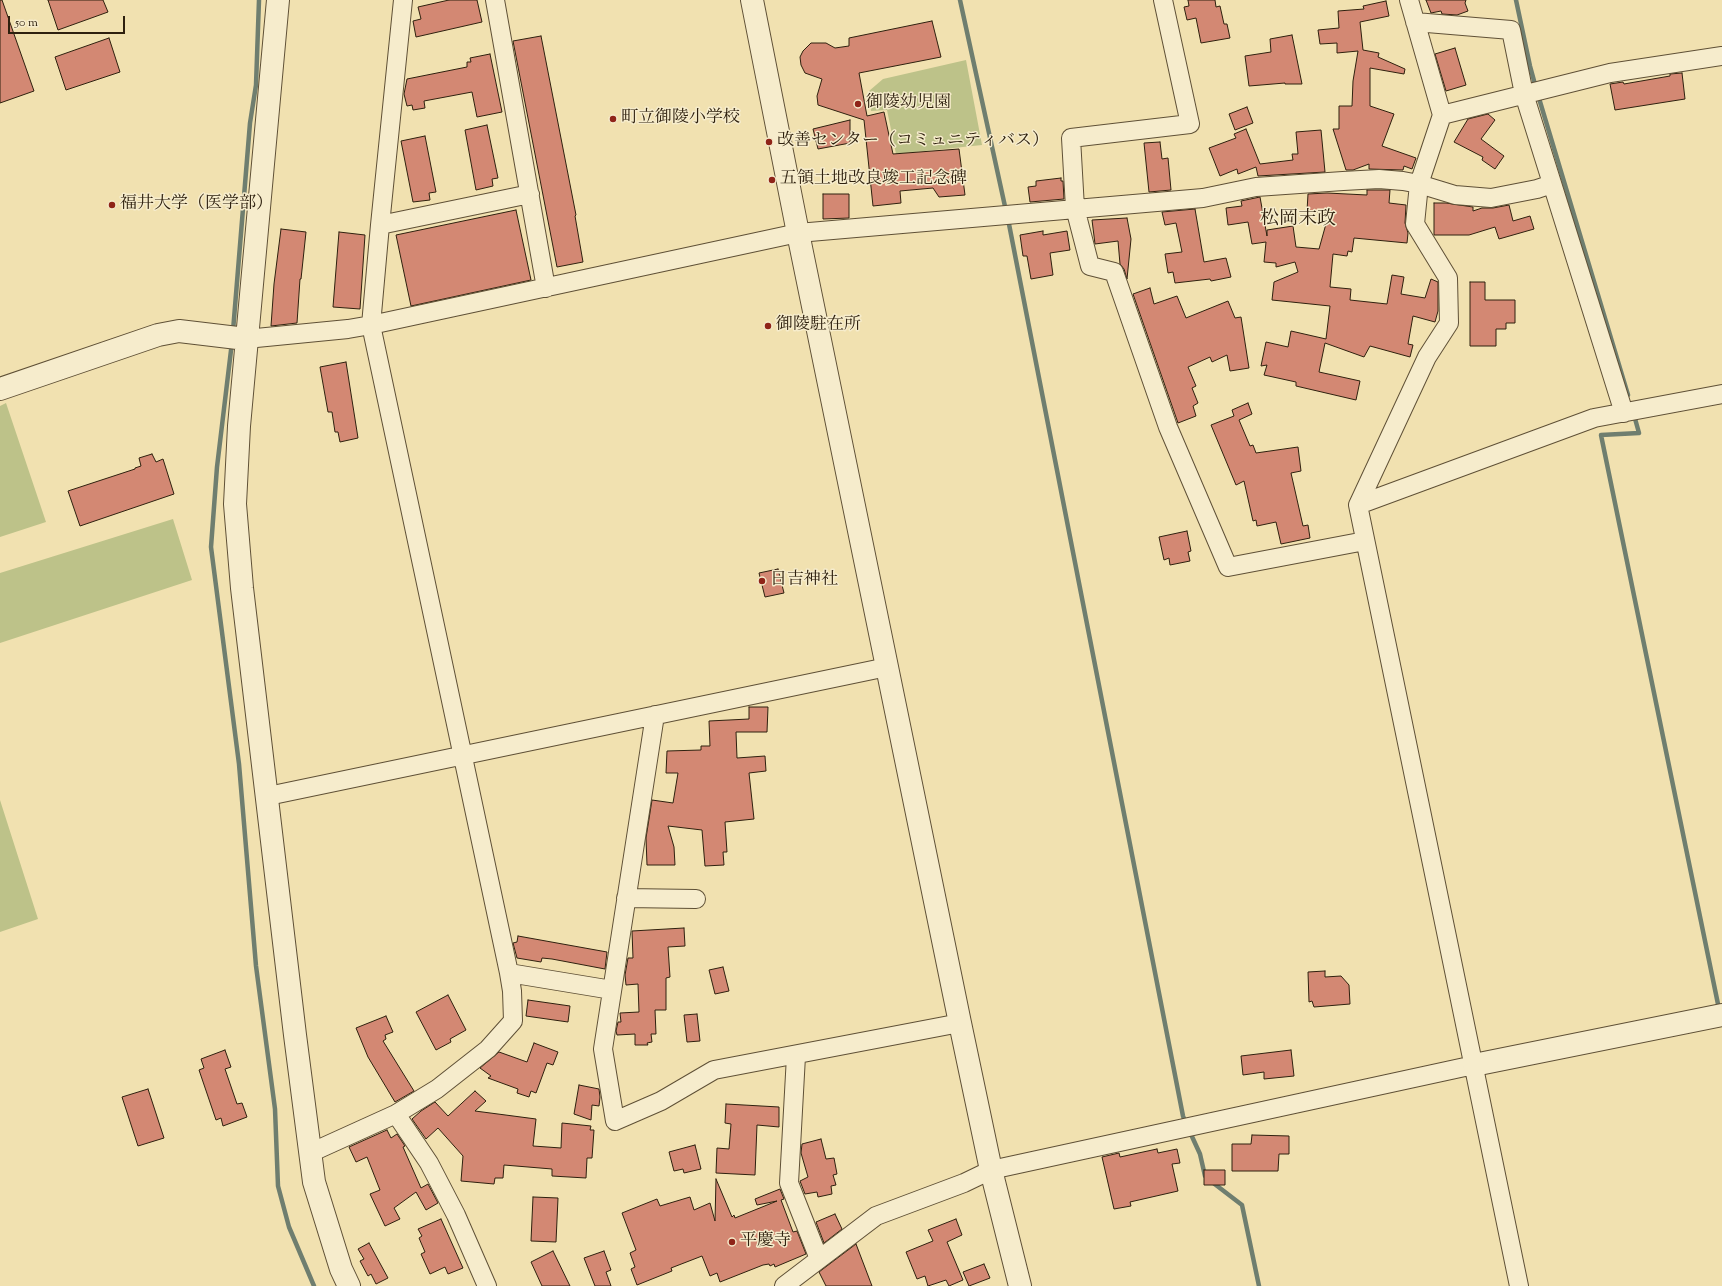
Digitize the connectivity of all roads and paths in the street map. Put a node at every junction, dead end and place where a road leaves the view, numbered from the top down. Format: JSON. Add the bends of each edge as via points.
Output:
{"nodes":[{"id":1,"x":278,"y":0,"type":"edge"},
{"id":2,"x":403,"y":0,"type":"edge"},
{"id":3,"x":495,"y":0,"type":"edge"},
{"id":4,"x":752,"y":0,"type":"edge"},
{"id":5,"x":1163,"y":0,"type":"edge"},
{"id":6,"x":1409,"y":0,"type":"edge"},
{"id":7,"x":1416,"y":22,"type":"junction"},
{"id":8,"x":1722,"y":56,"type":"edge"},
{"id":9,"x":1524,"y":94,"type":"junction"},
{"id":10,"x":1442,"y":115,"type":"junction"},
{"id":11,"x":1419,"y":184,"type":"junction"},
{"id":12,"x":1552,"y":184,"type":"junction"},
{"id":13,"x":530,"y":194,"type":"junction"},
{"id":14,"x":1075,"y":208,"type":"junction"},
{"id":15,"x":380,"y":225,"type":"junction"},
{"id":16,"x":798,"y":233,"type":"junction"},
{"id":17,"x":546,"y":288,"type":"junction"},
{"id":18,"x":371,"y":325,"type":"junction"},
{"id":19,"x":246,"y":339,"type":"junction"},
{"id":20,"x":0,"y":389,"type":"edge"},
{"id":21,"x":1722,"y":394,"type":"edge"},
{"id":22,"x":1624,"y":413,"type":"junction"},
{"id":23,"x":1358,"y":505,"type":"junction"},
{"id":24,"x":1365,"y":541,"type":"junction"},
{"id":25,"x":887,"y":667,"type":"junction"},
{"id":26,"x":656,"y":715,"type":"junction"},
{"id":27,"x":463,"y":755,"type":"junction"},
{"id":28,"x":268,"y":796,"type":"junction"},
{"id":29,"x":626,"y":898,"type":"junction"},
{"id":30,"x":696,"y":899,"type":"dead end"},
{"id":31,"x":509,"y":973,"type":"junction"},
{"id":32,"x":612,"y":990,"type":"junction"},
{"id":33,"x":1722,"y":1015,"type":"edge"},
{"id":34,"x":960,"y":1023,"type":"junction"},
{"id":35,"x":796,"y":1056,"type":"junction"},
{"id":36,"x":1474,"y":1065,"type":"junction"},
{"id":37,"x":396,"y":1114,"type":"junction"},
{"id":38,"x":310,"y":1153,"type":"junction"},
{"id":39,"x":991,"y":1170,"type":"junction"},
{"id":40,"x":819,"y":1259,"type":"junction"},
{"id":41,"x":349,"y":1286,"type":"edge"},
{"id":42,"x":487,"y":1286,"type":"edge"},
{"id":43,"x":784,"y":1286,"type":"edge"},
{"id":44,"x":1020,"y":1286,"type":"edge"},
{"id":45,"x":1519,"y":1286,"type":"edge"}],
"edges":[{"from":1,"to":19,"type":"street"},
{"from":2,"to":15,"type":"street"},
{"from":3,"to":13,"type":"street"},
{"from":4,"to":16,"type":"street"},
{"from":5,"to":14,"type":"street","via":[[1190,124],[1071,138]]},
{"from":6,"to":7,"type":"street"},
{"from":7,"to":9,"type":"street","via":[[1510,30]]},
{"from":7,"to":10,"type":"street"},
{"from":8,"to":9,"type":"street","via":[[1610,73]]},
{"from":9,"to":10,"type":"street"},
{"from":9,"to":12,"type":"street"},
{"from":10,"to":11,"type":"street"},
{"from":11,"to":12,"type":"street","via":[[1455,195],[1491,198]]},
{"from":11,"to":14,"type":"street","via":[[1378,179],[1256,187],[1202,198]]},
{"from":11,"to":23,"type":"street","via":[[1415,224],[1448,278],[1449,323],[1427,357]]},
{"from":12,"to":22,"type":"street"},
{"from":13,"to":15,"type":"street"},
{"from":13,"to":17,"type":"street"},
{"from":14,"to":16,"type":"street"},
{"from":14,"to":24,"type":"street","via":[[1090,266],[1114,272],[1168,427],[1228,567]]},
{"from":15,"to":18,"type":"street"},
{"from":16,"to":17,"type":"street"},
{"from":16,"to":25,"type":"street"},
{"from":17,"to":18,"type":"street"},
{"from":18,"to":19,"type":"street"},
{"from":18,"to":27,"type":"street"},
{"from":19,"to":20,"type":"street","via":[[179,331],[158,335]]},
{"from":19,"to":28,"type":"street","via":[[235,504],[242,588]]},
{"from":21,"to":22,"type":"street"},
{"from":22,"to":23,"type":"street","via":[[1594,418]]},
{"from":23,"to":24,"type":"street"},
{"from":24,"to":36,"type":"street"},
{"from":25,"to":26,"type":"street"},
{"from":25,"to":34,"type":"street"},
{"from":26,"to":27,"type":"street"},
{"from":26,"to":29,"type":"street"},
{"from":27,"to":28,"type":"street"},
{"from":27,"to":31,"type":"street"},
{"from":28,"to":38,"type":"street"},
{"from":29,"to":30,"type":"street"},
{"from":29,"to":32,"type":"street"},
{"from":31,"to":32,"type":"street"},
{"from":31,"to":37,"type":"street","via":[[513,1021],[477,1058],[437,1089]]},
{"from":32,"to":35,"type":"street","via":[[603,1049],[615,1121],[661,1101],[714,1070]]},
{"from":33,"to":36,"type":"street"},
{"from":34,"to":35,"type":"street"},
{"from":34,"to":39,"type":"street"},
{"from":35,"to":40,"type":"street","via":[[789,1184]]},
{"from":36,"to":39,"type":"street"},
{"from":36,"to":45,"type":"street"},
{"from":37,"to":38,"type":"street"},
{"from":37,"to":42,"type":"street","via":[[429,1163],[456,1215]]},
{"from":38,"to":41,"type":"street","via":[[314,1182],[341,1269]]},
{"from":39,"to":40,"type":"street","via":[[964,1184],[876,1216]]},
{"from":39,"to":44,"type":"street"},
{"from":40,"to":43,"type":"street"}]}
